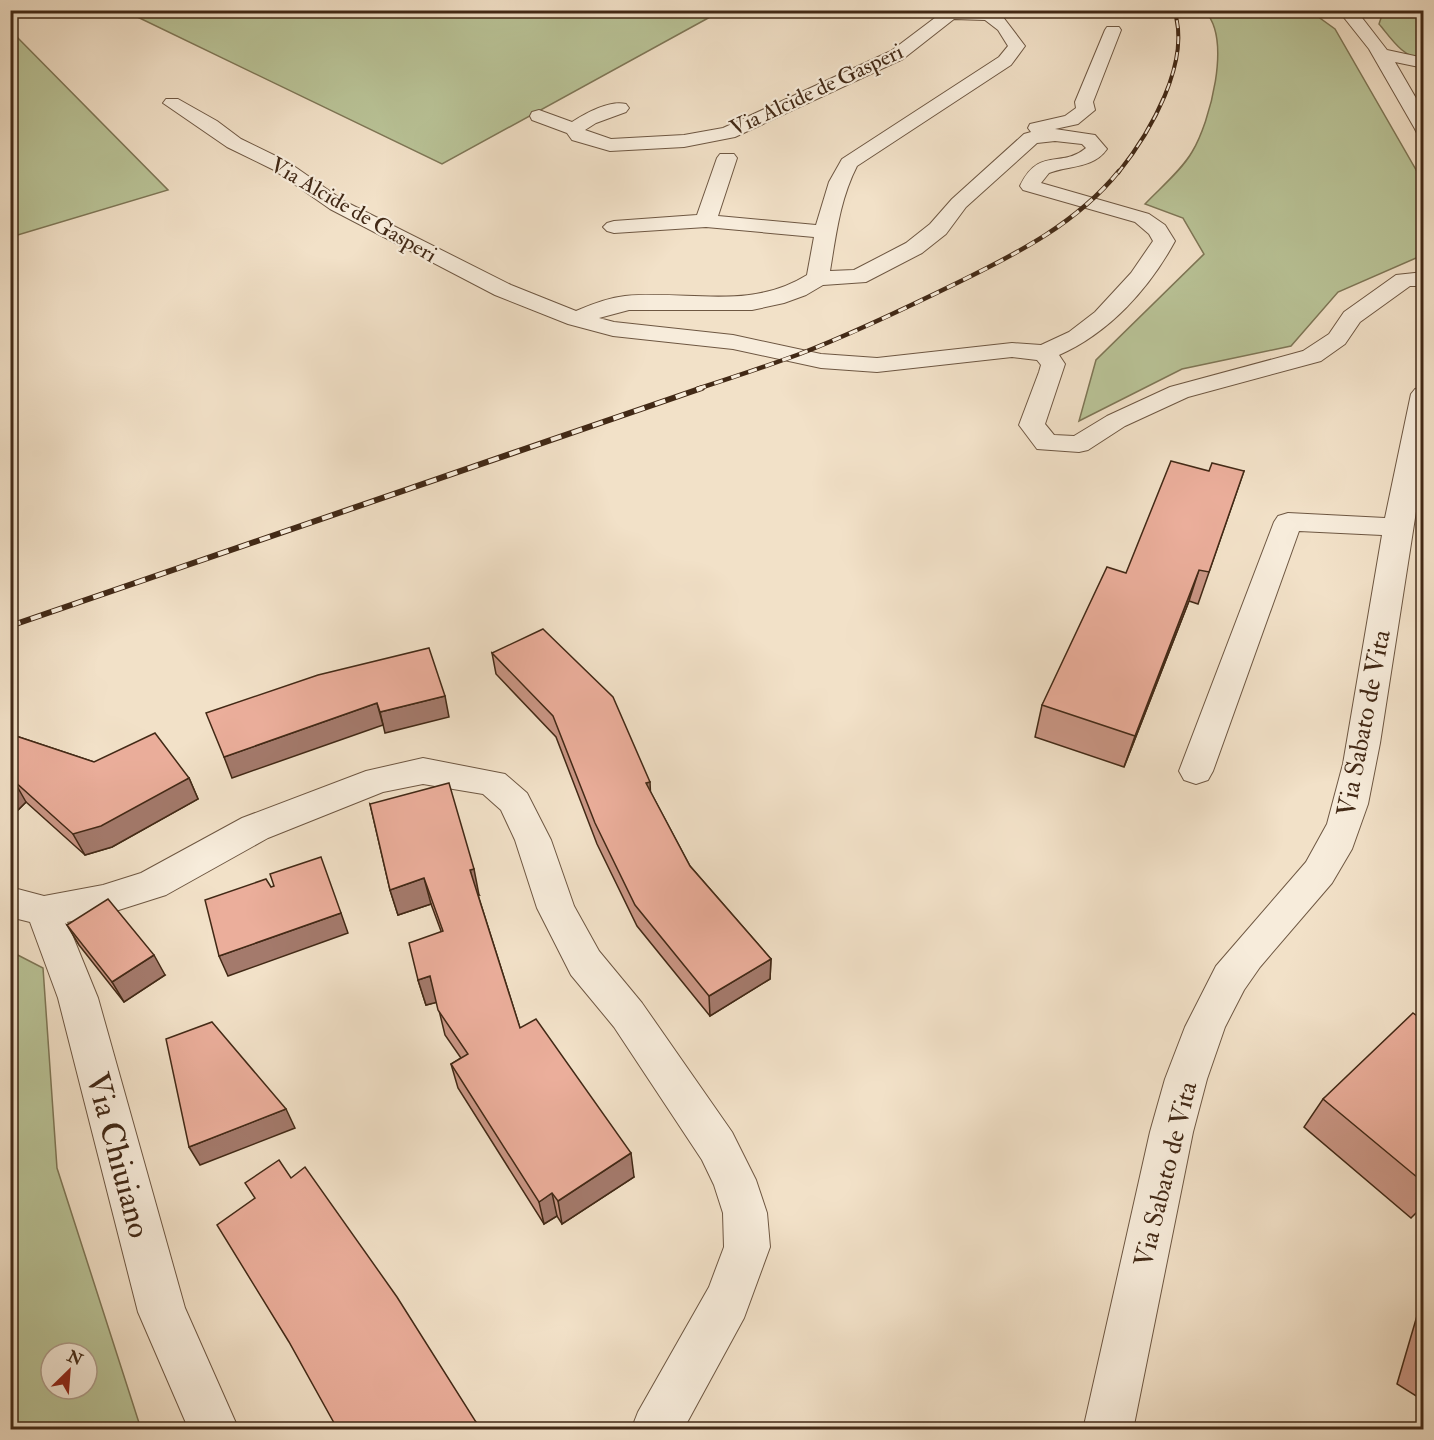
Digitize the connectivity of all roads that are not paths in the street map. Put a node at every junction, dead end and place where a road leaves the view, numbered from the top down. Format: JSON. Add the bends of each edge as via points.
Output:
{"nodes":[{"id":1,"x":1346,"y":10,"type":"edge"},
{"id":2,"x":1113,"y":30,"type":"dead end"},
{"id":3,"x":1380,"y":54,"type":"junction"},
{"id":4,"x":1424,"y":63,"type":"edge"},
{"id":5,"x":1424,"y":68,"type":"edge"},
{"id":6,"x":1392,"y":75,"type":"junction"},
{"id":7,"x":172,"y":103,"type":"dead end"},
{"id":8,"x":620,"y":108,"type":"dead end"},
{"id":9,"x":539,"y":116,"type":"dead end"},
{"id":10,"x":574,"y":129,"type":"junction"},
{"id":11,"x":1424,"y":129,"type":"edge"},
{"id":12,"x":1010,"y":157,"type":"junction"},
{"id":13,"x":727,"y":158,"type":"dead end"},
{"id":14,"x":706,"y":221,"type":"junction"},
{"id":15,"x":614,"y":227,"type":"dead end"},
{"id":16,"x":826,"y":232,"type":"junction"},
{"id":17,"x":858,"y":277,"type":"junction"},
{"id":18,"x":818,"y":278,"type":"junction"},
{"id":19,"x":1424,"y":279,"type":"edge"},
{"id":20,"x":750,"y":303,"type":"junction"},
{"id":21,"x":576,"y":319,"type":"junction"},
{"id":22,"x":1044,"y":353,"type":"junction"},
{"id":23,"x":1424,"y":394,"type":"edge"},
{"id":24,"x":1398,"y":526,"type":"junction"},
{"id":25,"x":1196,"y":771,"type":"dead end"},
{"id":26,"x":27,"y":907,"type":"edge"},
{"id":27,"x":214,"y":1430,"type":"edge"},
{"id":28,"x":656,"y":1430,"type":"edge"},
{"id":29,"x":1108,"y":1430,"type":"edge"}],
"edges":[{"from":1,"to":3,"type":"street"},
{"from":2,"to":12,"type":"street","via":[[1084,102],[1086,110],[1071,120],[1012,134],[1001,147]]},
{"from":3,"to":4,"type":"street"},
{"from":3,"to":6,"type":"street"},
{"from":5,"to":6,"type":"street"},
{"from":6,"to":11,"type":"street"},
{"from":7,"to":21,"type":"street","name":"Via Alcide de Gasperi","via":[[234,143],[281,166],[337,205],[503,290]]},
{"from":8,"to":10,"type":"street"},
{"from":9,"to":10,"type":"street"},
{"from":10,"to":16,"type":"street","name":"Via Alcide de Gasperi","via":[[579,136],[610,145],[684,141],[728,133],[897,55],[950,15],[992,16],[1006,26],[1017,46],[1005,61],[849,163],[838,182]]},
{"from":12,"to":17,"type":"street","via":[[914,248]]},
{"from":12,"to":22,"type":"street","via":[[1031,138],[1055,135],[1088,139],[1097,150],[1089,159],[1046,164],[1032,177],[1030,186],[1142,218],[1164,241],[1114,304],[1083,333]]},
{"from":13,"to":14,"type":"street"},
{"from":14,"to":15,"type":"street"},
{"from":14,"to":16,"type":"street"},
{"from":16,"to":18,"type":"street","name":"Via Alcide de Gasperi"},
{"from":17,"to":18,"type":"street"},
{"from":17,"to":20,"type":"street","via":[[822,300],[804,305]]},
{"from":18,"to":20,"type":"street","via":[[784,297]]},
{"from":19,"to":22,"type":"street","via":[[1404,280],[1352,317],[1337,339],[1312,356],[1179,392],[1116,421],[1079,444],[1046,443],[1032,425],[1050,382],[1053,364]]},
{"from":20,"to":21,"type":"street","via":[[627,303]]},
{"from":21,"to":22,"type":"street","name":"Via Alcide de Gasperi","via":[[613,329],[733,342],[821,361],[877,365],[1012,350]]},
{"from":23,"to":24,"type":"street","name":"Via Sabato de Vita"},
{"from":24,"to":25,"type":"street","via":[[1288,522]]},
{"from":24,"to":29,"type":"street","name":"Via Sabato de Vita","via":[[1358,771],[1345,823],[1332,854],[1310,884],[1237,969],[1198,1041],[1168,1147]]},
{"from":26,"to":27,"type":"street","name":"Via Chiuiano","via":[[78,998],[162,1312]]},
{"from":26,"to":28,"type":"street","via":[[103,900],[153,884],[255,828],[378,780],[423,771],[493,783],[515,802],[533,840],[556,908],[585,963],[628,1015],[717,1146],[745,1213],[747,1247],[727,1301]]}]}
